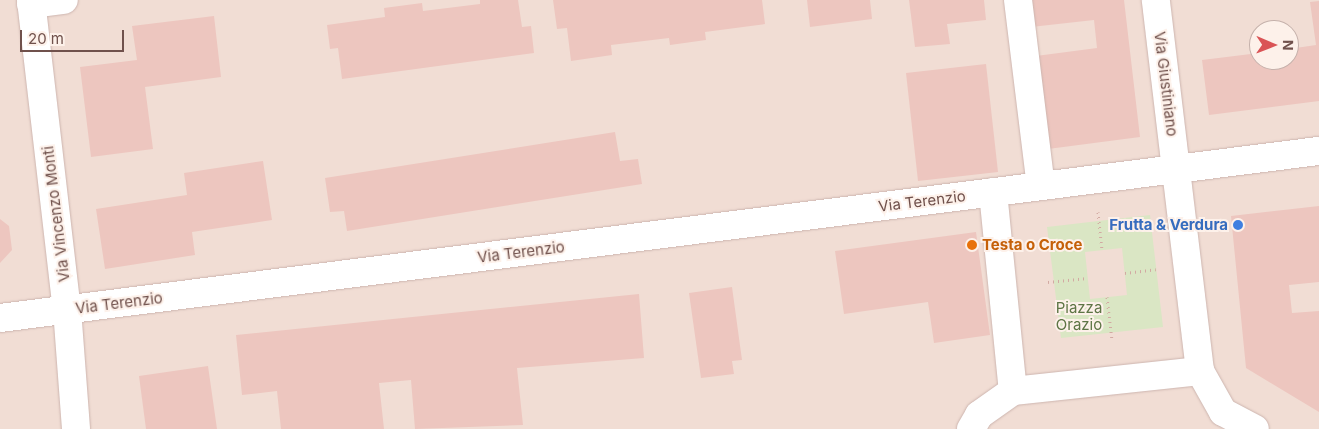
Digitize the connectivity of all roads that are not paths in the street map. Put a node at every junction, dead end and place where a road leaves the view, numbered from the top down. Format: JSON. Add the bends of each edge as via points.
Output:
{"nodes":[{"id":1,"x":64,"y":0,"type":"edge"},
{"id":2,"x":1018,"y":0,"type":"edge"},
{"id":3,"x":1156,"y":0,"type":"edge"},
{"id":4,"x":31,"y":2,"type":"edge"},
{"id":5,"x":1319,"y":150,"type":"edge"},
{"id":6,"x":1177,"y":168,"type":"junction"},
{"id":7,"x":1041,"y":186,"type":"junction"},
{"id":8,"x":993,"y":192,"type":"junction"},
{"id":9,"x":67,"y":309,"type":"junction"},
{"id":10,"x":0,"y":318,"type":"edge"},
{"id":11,"x":1200,"y":371,"type":"junction"},
{"id":12,"x":1013,"y":391,"type":"junction"},
{"id":13,"x":76,"y":429,"type":"edge"},
{"id":14,"x":971,"y":429,"type":"edge"},
{"id":15,"x":1255,"y":429,"type":"edge"}],
"edges":[{"from":1,"to":4,"type":"street"},
{"from":2,"to":7,"type":"street"},
{"from":3,"to":6,"type":"street","name":"Via Giustiniano"},
{"from":4,"to":9,"type":"street","name":"Via Vincenzo Monti"},
{"from":5,"to":6,"type":"street","name":"Via Terenzio"},
{"from":6,"to":7,"type":"street","name":"Via Terenzio"},
{"from":6,"to":11,"type":"street"},
{"from":7,"to":8,"type":"street","name":"Via Terenzio"},
{"from":8,"to":9,"type":"street","name":"Via Terenzio"},
{"from":8,"to":12,"type":"street"},
{"from":9,"to":10,"type":"street","name":"Via Terenzio"},
{"from":9,"to":13,"type":"street","name":"Via Vincenzo Monti"},
{"from":11,"to":12,"type":"street"},
{"from":11,"to":15,"type":"street","via":[[1223,412]]},
{"from":12,"to":14,"type":"street","via":[[979,415]]}]}
